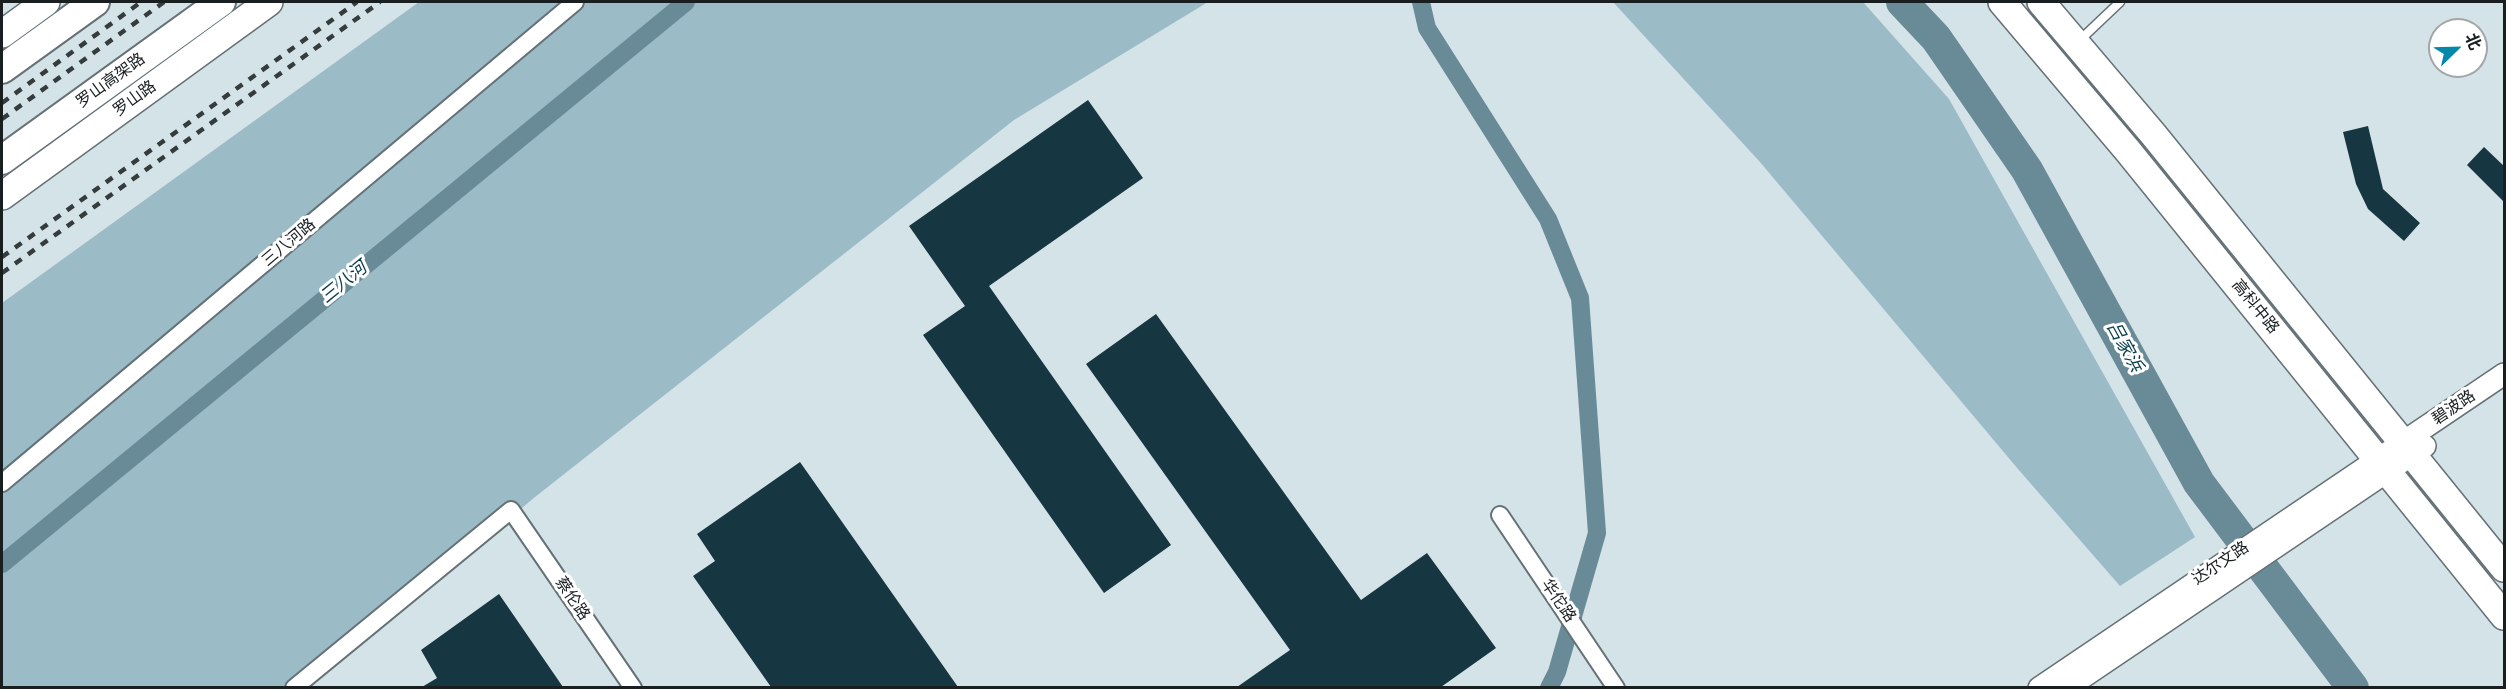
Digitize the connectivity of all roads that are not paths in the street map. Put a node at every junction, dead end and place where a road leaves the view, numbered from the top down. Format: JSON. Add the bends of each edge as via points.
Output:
{"nodes":[{"id":1,"x":46,"y":2,"type":"edge"},
{"id":2,"x":95,"y":2,"type":"edge"},
{"id":3,"x":221,"y":2,"type":"edge"},
{"id":4,"x":269,"y":2,"type":"edge"},
{"id":5,"x":575,"y":2,"type":"edge"},
{"id":6,"x":2002,"y":2,"type":"edge"},
{"id":7,"x":2041,"y":2,"type":"edge"},
{"id":8,"x":2120,"y":2,"type":"edge"},
{"id":9,"x":2,"y":34,"type":"edge"},
{"id":10,"x":2077,"y":43,"type":"junction"},
{"id":11,"x":2,"y":69,"type":"edge"},
{"id":12,"x":2,"y":160,"type":"edge"},
{"id":13,"x":2,"y":196,"type":"edge"},
{"id":14,"x":2505,"y":374,"type":"edge"},
{"id":15,"x":2505,"y":391,"type":"edge"},
{"id":16,"x":2408,"y":448,"type":"junction"},
{"id":17,"x":2383,"y":465,"type":"junction"},
{"id":18,"x":2,"y":483,"type":"edge"},
{"id":19,"x":1500,"y":515,"type":"dead end"},
{"id":20,"x":2505,"y":568,"type":"edge"},
{"id":21,"x":2184,"y":598,"type":"junction"},
{"id":22,"x":2505,"y":616,"type":"edge"},
{"id":23,"x":1615,"y":686,"type":"edge"},
{"id":24,"x":294,"y":687,"type":"edge"},
{"id":25,"x":633,"y":687,"type":"edge"},
{"id":26,"x":2039,"y":687,"type":"edge"},
{"id":27,"x":2067,"y":687,"type":"edge"}],
"edges":[{"from":1,"to":9,"type":"main road"},
{"from":2,"to":11,"type":"highway"},
{"from":3,"to":12,"type":"highway","name":"罗山高架路"},
{"from":4,"to":13,"type":"main road","name":"罗山路"},
{"from":5,"to":18,"type":"street","name":"三八河路"},
{"from":6,"to":17,"type":"main road","name":"高科中路"},
{"from":7,"to":10,"type":"main road","name":"高科中路"},
{"from":8,"to":10,"type":"lane"},
{"from":10,"to":16,"type":"main road","name":"高科中路"},
{"from":14,"to":16,"type":"street","name":"碧波路"},
{"from":15,"to":16,"type":"street","name":"碧波路"},
{"from":16,"to":17,"type":"street","name":"达尔文路"},
{"from":16,"to":20,"type":"main road","name":"高科中路"},
{"from":17,"to":21,"type":"street","name":"达尔文路"},
{"from":17,"to":22,"type":"main road","name":"高科中路"},
{"from":19,"to":23,"type":"street","name":"华佗路"},
{"from":21,"to":26,"type":"street","name":"达尔文路"},
{"from":21,"to":27,"type":"street","name":"达尔文路"},
{"from":24,"to":25,"type":"street","name":"蔡伦路","via":[[511,510]]}]}
